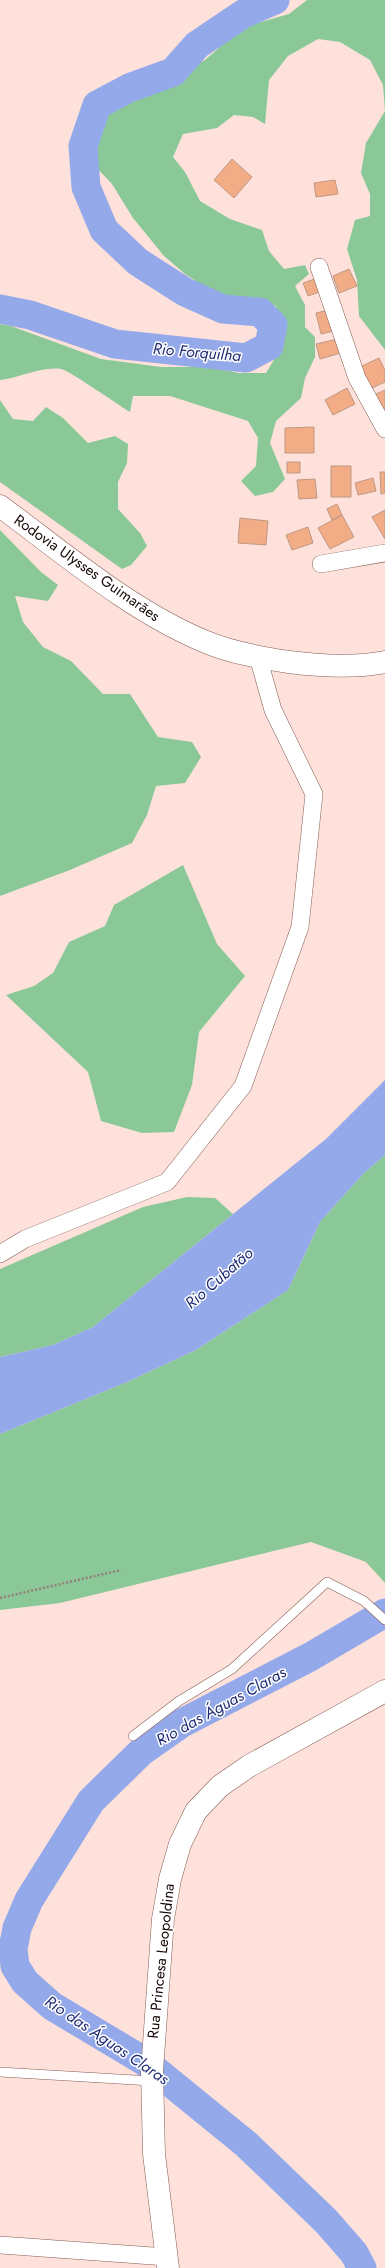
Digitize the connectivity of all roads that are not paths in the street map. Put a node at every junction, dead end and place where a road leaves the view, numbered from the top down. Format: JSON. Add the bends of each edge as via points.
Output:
{"nodes":[{"id":1,"x":319,"y":268,"type":"dead end"},
{"id":2,"x":385,"y":429,"type":"edge"},
{"id":3,"x":0,"y":506,"type":"edge"},
{"id":4,"x":385,"y":553,"type":"edge"},
{"id":5,"x":322,"y":564,"type":"dead end"},
{"id":6,"x":258,"y":657,"type":"junction"},
{"id":7,"x":385,"y":662,"type":"edge"},
{"id":8,"x":0,"y":1254,"type":"edge"},
{"id":9,"x":385,"y":1620,"type":"edge"},
{"id":10,"x":385,"y":1690,"type":"edge"},
{"id":11,"x":133,"y":1736,"type":"dead end"},
{"id":12,"x":0,"y":2072,"type":"edge"},
{"id":13,"x":152,"y":2076,"type":"junction"},
{"id":14,"x":0,"y":2245,"type":"edge"},
{"id":15,"x":167,"y":2262,"type":"edge"}],
"edges":[{"from":1,"to":2,"type":"street","via":[[357,378]]},
{"from":3,"to":6,"type":"main road","name":"Rodovia Ulysses Guimarães","via":[[104,583],[162,620],[207,643]]},
{"from":4,"to":5,"type":"street"},
{"from":6,"to":7,"type":"main road","name":"Rodovia Ulysses Guimarães","via":[[312,665],[368,666]]},
{"from":6,"to":8,"type":"street","via":[[273,710],[314,794],[300,927],[243,1086],[167,1182],[25,1239]]},
{"from":9,"to":11,"type":"lane","via":[[364,1601],[328,1582],[232,1669],[179,1701]]},
{"from":10,"to":13,"type":"main road","name":"Rua Princesa Leopoldina","via":[[234,1776],[206,1798],[196,1811],[180,1844],[170,1879],[160,1948]]},
{"from":12,"to":13,"type":"lane"},
{"from":13,"to":15,"type":"main road","name":"Rua Princesa Leopoldina","via":[[154,2154]]},
{"from":14,"to":15,"type":"street"}]}
